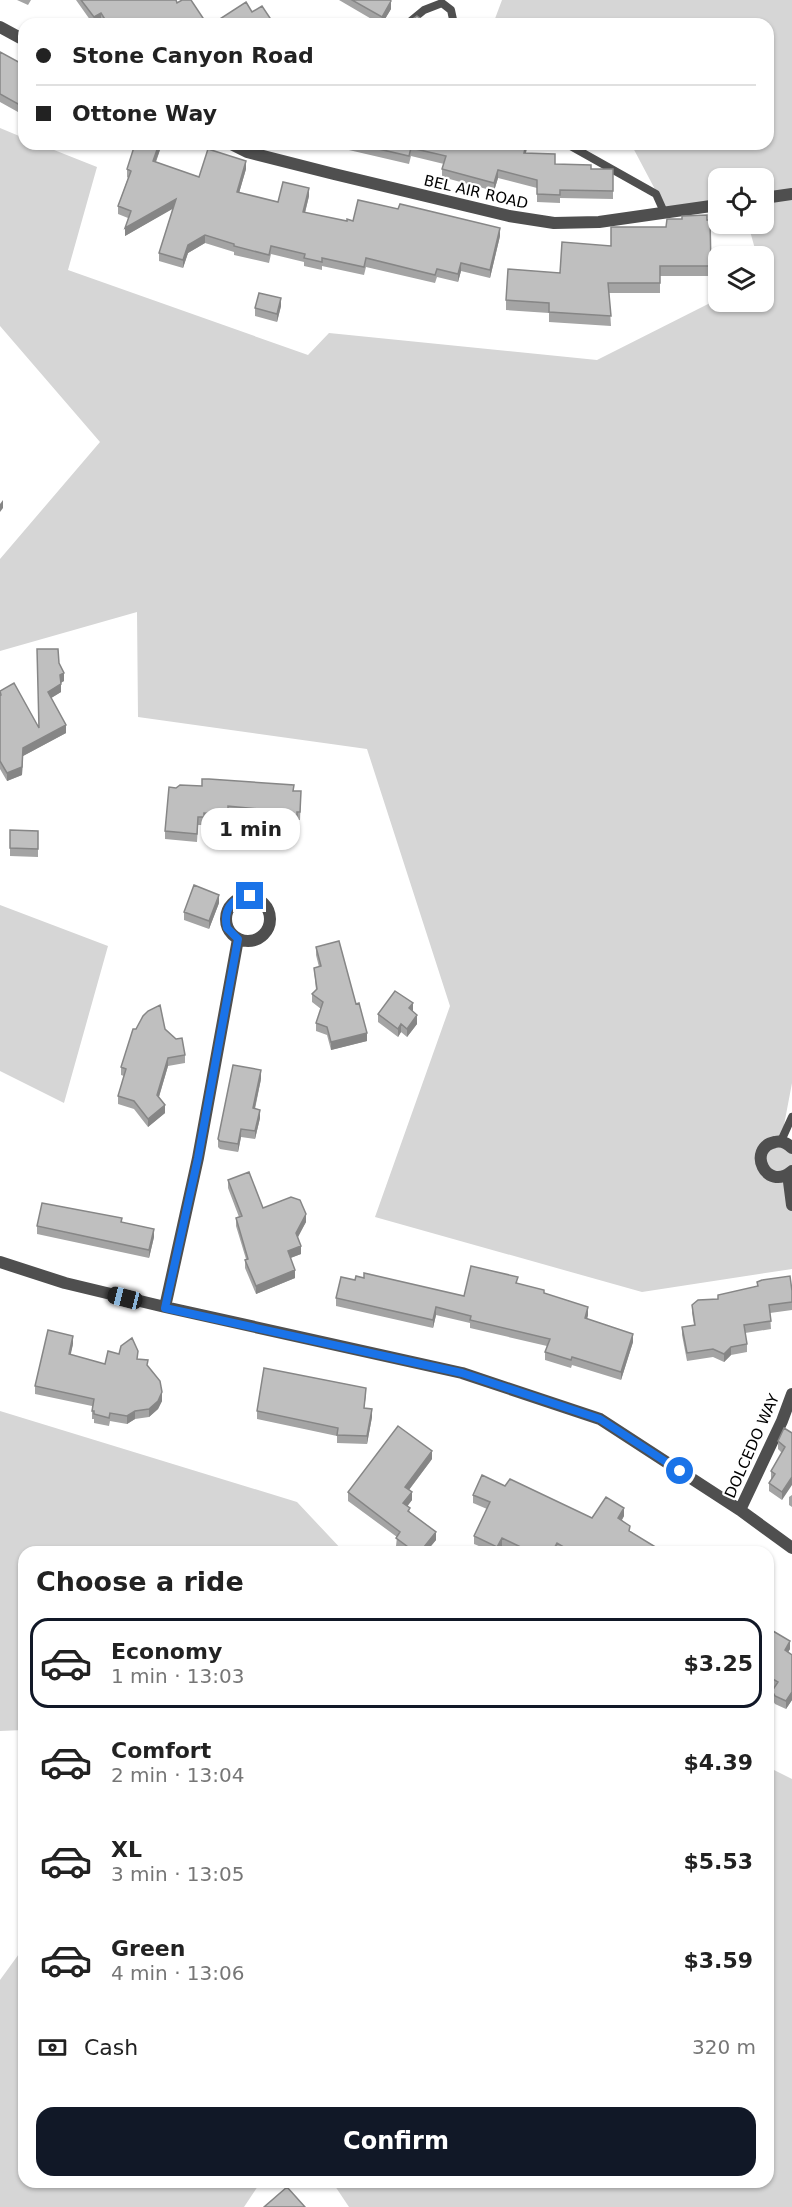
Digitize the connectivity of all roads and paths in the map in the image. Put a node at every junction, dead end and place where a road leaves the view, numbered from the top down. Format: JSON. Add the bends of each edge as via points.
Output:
{"nodes":[{"id":1,"x":414,"y":18,"type":"edge"},
{"id":2,"x":453,"y":18,"type":"edge"},
{"id":3,"x":0,"y":27,"type":"edge"},
{"id":4,"x":18,"y":37,"type":"edge"},
{"id":5,"x":243,"y":150,"type":"edge"},
{"id":6,"x":578,"y":150,"type":"edge"},
{"id":7,"x":792,"y":194,"type":"edge"},
{"id":8,"x":774,"y":197,"type":"edge"},
{"id":9,"x":708,"y":206,"type":"edge"},
{"id":10,"x":664,"y":212,"type":"junction"},
{"id":11,"x":238,"y":939,"type":"dead end"},
{"id":12,"x":792,"y":1117,"type":"edge"},
{"id":13,"x":781,"y":1141,"type":"junction"},
{"id":14,"x":792,"y":1148,"type":"edge"},
{"id":15,"x":790,"y":1172,"type":"edge"},
{"id":16,"x":792,"y":1205,"type":"edge"},
{"id":17,"x":0,"y":1262,"type":"edge"},
{"id":18,"x":165,"y":1308,"type":"junction"},
{"id":19,"x":792,"y":1394,"type":"edge"},
{"id":20,"x":740,"y":1510,"type":"junction"},
{"id":21,"x":792,"y":1548,"type":"edge"}],
"edges":[{"from":1,"to":2,"type":"lane","via":[[442,3],[451,10]]},
{"from":3,"to":4,"type":"street"},
{"from":5,"to":10,"type":"street","name":"BEL AIR ROAD","via":[[509,216],[554,223],[598,222]]},
{"from":6,"to":10,"type":"lane","via":[[656,194]]},
{"from":7,"to":8,"type":"street"},
{"from":9,"to":10,"type":"street","name":"BEL AIR ROAD"},
{"from":11,"to":18,"type":"street","via":[[198,1158]]},
{"from":12,"to":13,"type":"lane"},
{"from":13,"to":14,"type":"street"},
{"from":13,"to":15,"type":"street","via":[[763,1150],[761,1165],[776,1177]]},
{"from":15,"to":16,"type":"street"},
{"from":17,"to":18,"type":"street"},
{"from":18,"to":20,"type":"street","via":[[462,1373],[600,1419]]},
{"from":19,"to":20,"type":"street","name":"DOLCEDO WAY"},
{"from":20,"to":21,"type":"street"}]}
